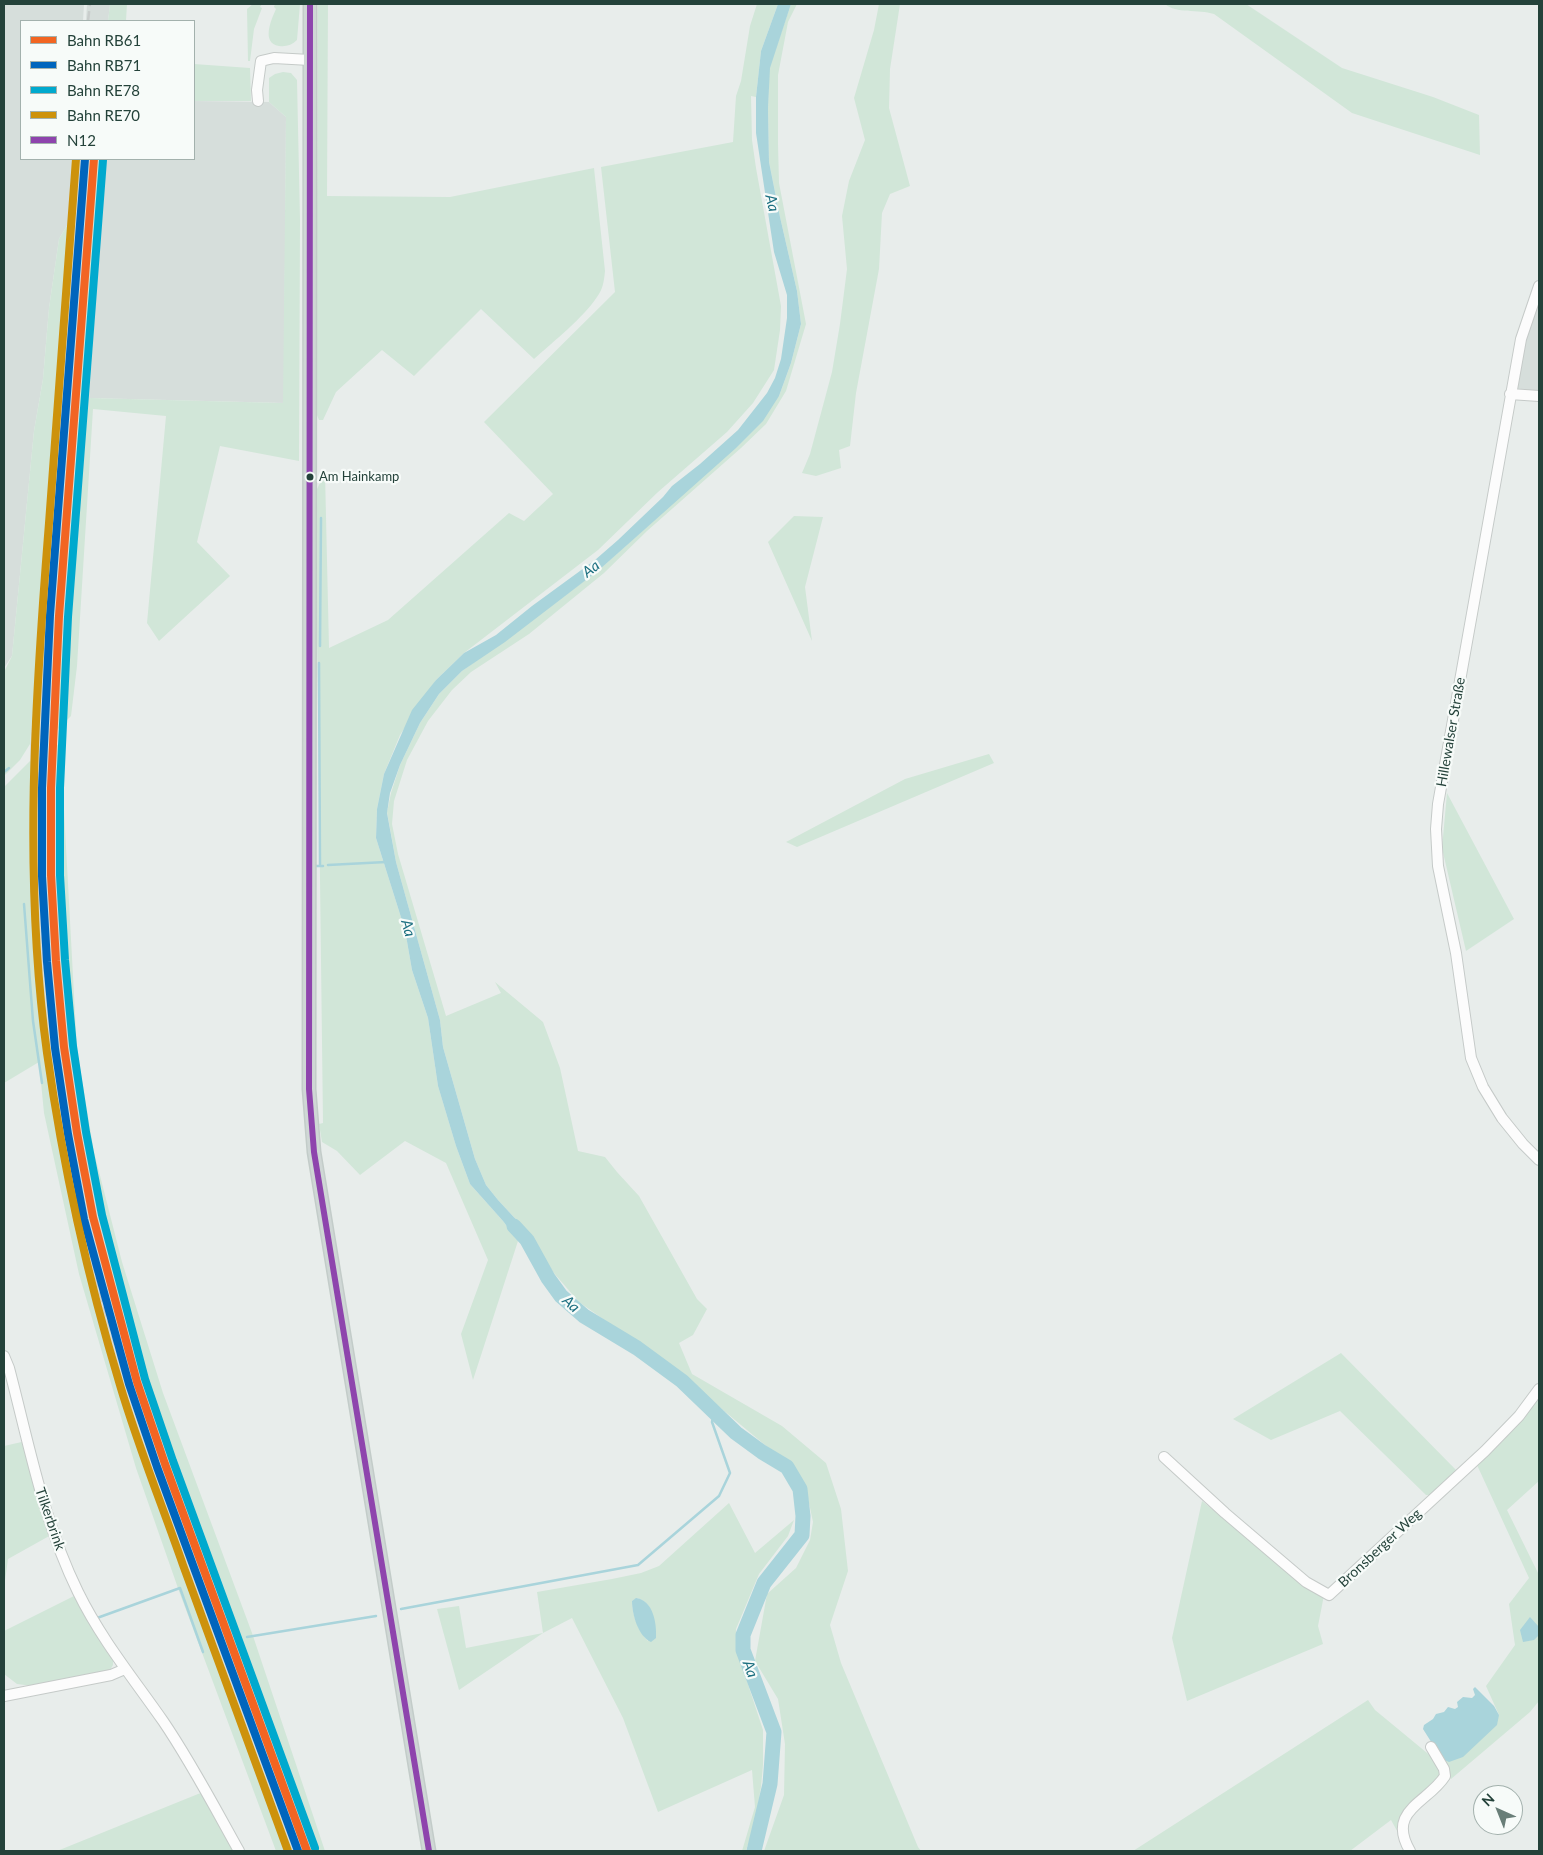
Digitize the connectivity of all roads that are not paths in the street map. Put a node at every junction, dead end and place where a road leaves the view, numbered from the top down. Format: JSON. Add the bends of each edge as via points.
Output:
{"nodes":[{"id":1,"x":310,"y":4,"type":"edge"},
{"id":2,"x":310,"y":60,"type":"junction"},
{"id":3,"x":258,"y":101,"type":"dead end"},
{"id":4,"x":1539,"y":286,"type":"edge"},
{"id":5,"x":1510,"y":394,"type":"junction"},
{"id":6,"x":1539,"y":396,"type":"edge"},
{"id":7,"x":1539,"y":1160,"type":"edge"},
{"id":8,"x":4,"y":1356,"type":"edge"},
{"id":9,"x":1539,"y":1389,"type":"edge"},
{"id":10,"x":1164,"y":1457,"type":"dead end"},
{"id":11,"x":125,"y":1669,"type":"junction"},
{"id":12,"x":4,"y":1696,"type":"edge"},
{"id":13,"x":1431,"y":1748,"type":"dead end"},
{"id":14,"x":240,"y":1851,"type":"edge"},
{"id":15,"x":429,"y":1851,"type":"edge"},
{"id":16,"x":1410,"y":1851,"type":"edge"}],
"edges":[{"from":1,"to":2,"type":"main road"},
{"from":2,"to":3,"type":"street","via":[[274,58],[261,61]]},
{"from":2,"to":15,"type":"main road","via":[[309,1089],[314,1152]]},
{"from":4,"to":5,"type":"street","name":"Hillewalser Straße","via":[[1520,339]]},
{"from":5,"to":6,"type":"street"},
{"from":5,"to":7,"type":"street","name":"Hillewalser Straße","via":[[1438,804],[1436,851],[1456,953],[1471,1058],[1502,1118]]},
{"from":8,"to":11,"type":"street","name":"Tilkerbrink","via":[[50,1526],[77,1591]]},
{"from":9,"to":10,"type":"street","name":"Bronsberger Weg","via":[[1519,1416],[1485,1451],[1329,1595],[1306,1582]]},
{"from":11,"to":12,"type":"street","via":[[112,1675]]},
{"from":11,"to":14,"type":"street","name":"Tilkerbrink","via":[[164,1723]]},
{"from":13,"to":16,"type":"street","via":[[1445,1776],[1418,1801],[1403,1823],[1404,1838]]}]}
